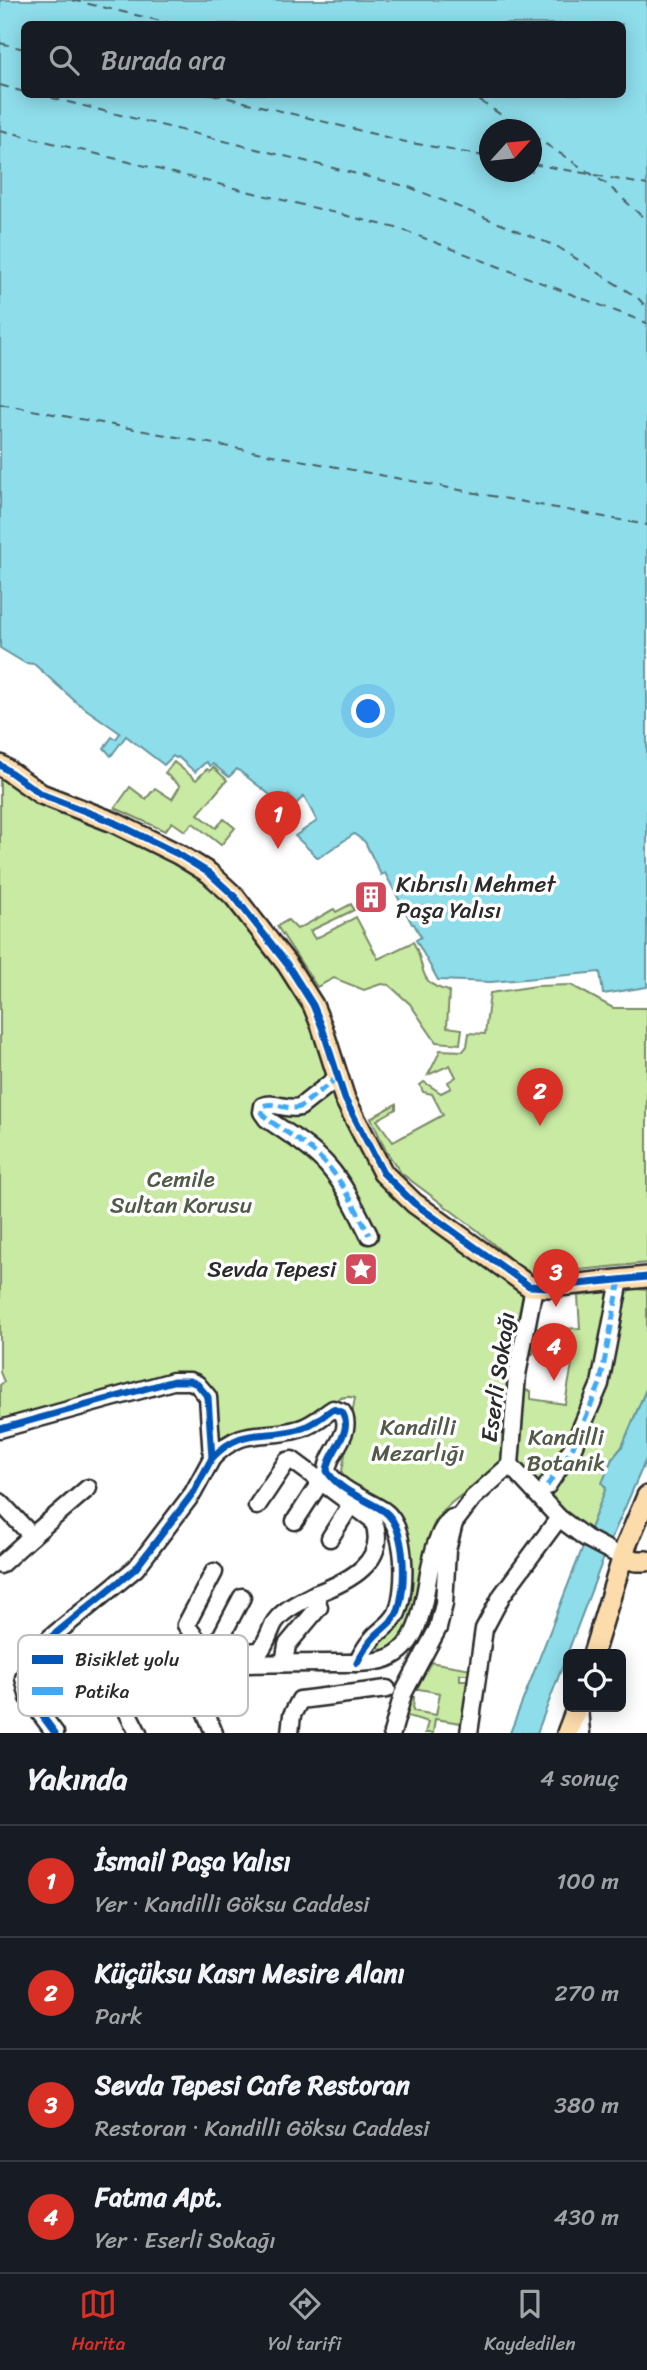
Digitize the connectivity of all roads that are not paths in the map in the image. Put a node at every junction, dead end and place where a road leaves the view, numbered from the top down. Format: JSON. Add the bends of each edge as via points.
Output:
{"nodes":[{"id":1,"x":0,"y":765,"type":"edge"},
{"id":2,"x":338,"y":1077,"type":"junction"},
{"id":3,"x":369,"y":1235,"type":"dead end"},
{"id":4,"x":636,"y":1280,"type":"edge"},
{"id":5,"x":534,"y":1287,"type":"junction"},
{"id":6,"x":0,"y":1429,"type":"edge"},
{"id":7,"x":212,"y":1458,"type":"junction"},
{"id":8,"x":510,"y":1465,"type":"junction"},
{"id":9,"x":321,"y":1481,"type":"junction"},
{"id":10,"x":547,"y":1486,"type":"dead end"},
{"id":11,"x":88,"y":1488,"type":"dead end"},
{"id":12,"x":647,"y":1496,"type":"edge"},
{"id":13,"x":0,"y":1502,"type":"edge"},
{"id":14,"x":352,"y":1503,"type":"junction"},
{"id":15,"x":257,"y":1506,"type":"dead end"},
{"id":16,"x":462,"y":1511,"type":"junction"},
{"id":17,"x":559,"y":1518,"type":"junction"},
{"id":18,"x":295,"y":1521,"type":"dead end"},
{"id":19,"x":32,"y":1536,"type":"junction"},
{"id":20,"x":330,"y":1538,"type":"dead end"},
{"id":21,"x":629,"y":1558,"type":"edge"},
{"id":22,"x":0,"y":1565,"type":"edge"},
{"id":23,"x":214,"y":1572,"type":"dead end"},
{"id":24,"x":315,"y":1594,"type":"junction"},
{"id":25,"x":242,"y":1597,"type":"dead end"},
{"id":26,"x":54,"y":1635,"type":"edge"},
{"id":27,"x":194,"y":1635,"type":"edge"},
{"id":28,"x":222,"y":1635,"type":"edge"},
{"id":29,"x":595,"y":1649,"type":"edge"},
{"id":30,"x":248,"y":1652,"type":"edge"},
{"id":31,"x":357,"y":1662,"type":"junction"},
{"id":32,"x":284,"y":1663,"type":"junction"},
{"id":33,"x":248,"y":1664,"type":"edge"},
{"id":34,"x":387,"y":1689,"type":"dead end"},
{"id":35,"x":576,"y":1712,"type":"edge"},
{"id":36,"x":579,"y":1712,"type":"edge"},
{"id":37,"x":42,"y":1716,"type":"edge"},
{"id":38,"x":129,"y":1716,"type":"edge"},
{"id":39,"x":206,"y":1716,"type":"edge"},
{"id":40,"x":55,"y":1733,"type":"edge"},
{"id":41,"x":138,"y":1733,"type":"edge"},
{"id":42,"x":214,"y":1733,"type":"edge"},
{"id":43,"x":290,"y":1733,"type":"edge"},
{"id":44,"x":392,"y":1733,"type":"edge"},
{"id":45,"x":468,"y":1733,"type":"edge"},
{"id":46,"x":567,"y":1733,"type":"edge"},
{"id":47,"x":581,"y":1733,"type":"edge"}],
"edges":[{"from":1,"to":2,"type":"main road","via":[[41,794],[178,854],[227,888],[306,993]]},
{"from":2,"to":3,"type":"street","via":[[300,1107],[269,1104],[261,1109],[267,1119],[328,1166]]},
{"from":2,"to":5,"type":"main road","via":[[377,1164],[390,1182]]},
{"from":4,"to":5,"type":"main road"},
{"from":4,"to":10,"type":"street","via":[[573,1447]]},
{"from":5,"to":8,"type":"street","name":"Eserli Sokağı","via":[[519,1367]]},
{"from":6,"to":7,"type":"street","via":[[173,1381],[190,1381],[208,1397]]},
{"from":7,"to":26,"type":"street","via":[[193,1493],[136,1568]]},
{"from":7,"to":31,"type":"street","via":[[242,1437],[300,1429],[333,1409],[345,1415],[345,1428],[327,1471],[336,1482],[390,1516],[403,1561],[396,1613]]},
{"from":8,"to":16,"type":"street","name":"Eserli Sokağı"},
{"from":8,"to":17,"type":"street"},
{"from":9,"to":14,"type":"street"},
{"from":9,"to":15,"type":"street","via":[[287,1461]]},
{"from":9,"to":18,"type":"street"},
{"from":11,"to":19,"type":"street"},
{"from":12,"to":21,"type":"main road"},
{"from":13,"to":19,"type":"street"},
{"from":14,"to":20,"type":"street"},
{"from":14,"to":24,"type":"street","via":[[373,1520],[376,1544],[366,1567]]},
{"from":16,"to":31,"type":"street","via":[[446,1523],[436,1539],[423,1607],[408,1640],[389,1658]]},
{"from":16,"to":44,"type":"street","name":"Eserli Sokağı","via":[[450,1535],[438,1628],[403,1694]]},
{"from":17,"to":21,"type":"street","via":[[586,1538]]},
{"from":17,"to":45,"type":"street","via":[[486,1622]]},
{"from":19,"to":22,"type":"street"},
{"from":21,"to":29,"type":"main road","via":[[616,1578]]},
{"from":23,"to":27,"type":"street","via":[[186,1625]]},
{"from":24,"to":30,"type":"street","via":[[284,1612],[260,1651]]},
{"from":24,"to":32,"type":"street","via":[[319,1607],[287,1645]]},
{"from":25,"to":28,"type":"street"},
{"from":31,"to":32,"type":"street"},
{"from":32,"to":33,"type":"street"},
{"from":34,"to":43,"type":"street","via":[[300,1700]]},
{"from":35,"to":46,"type":"main road"},
{"from":36,"to":47,"type":"street"},
{"from":37,"to":40,"type":"street"},
{"from":38,"to":41,"type":"street"},
{"from":39,"to":42,"type":"street"}]}
